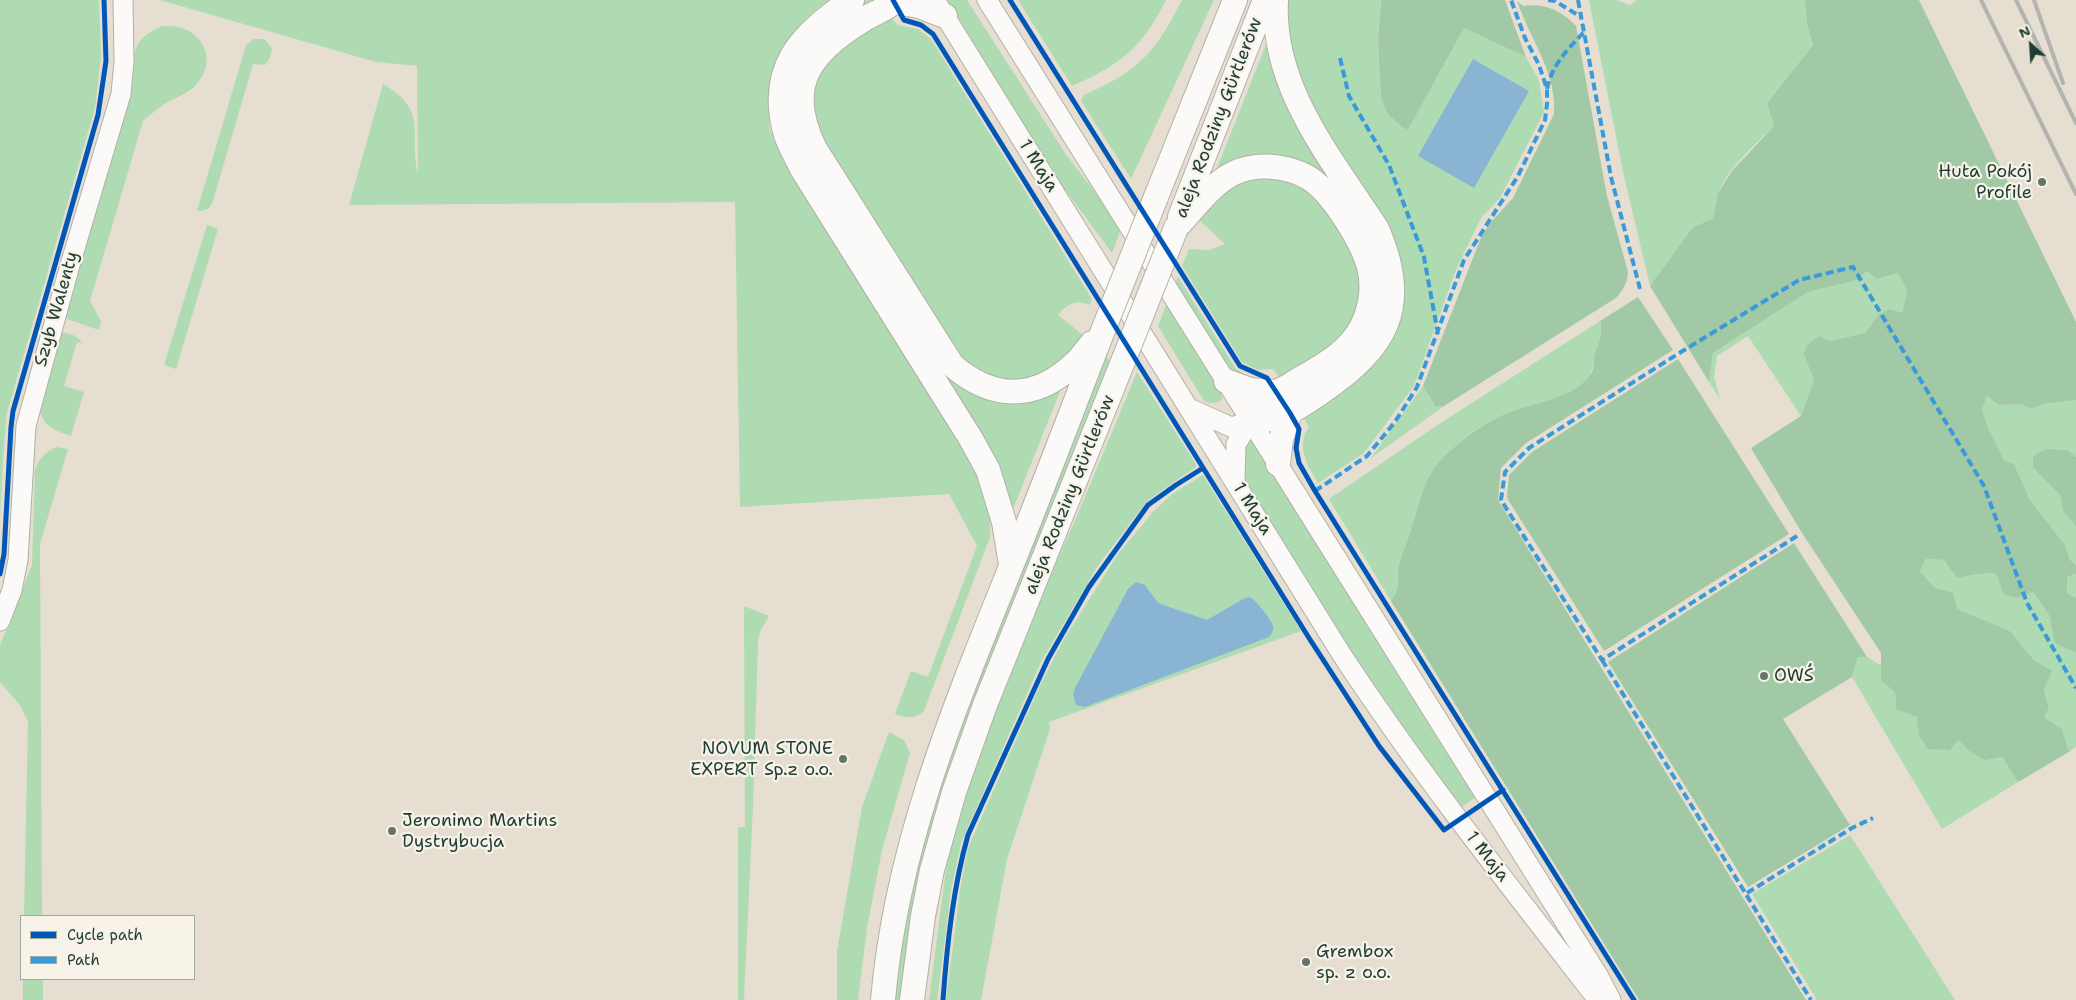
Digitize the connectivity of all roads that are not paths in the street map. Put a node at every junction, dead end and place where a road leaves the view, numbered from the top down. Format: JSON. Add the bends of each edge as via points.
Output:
{"nodes":[{"id":1,"x":123,"y":0,"type":"edge"},
{"id":2,"x":852,"y":0,"type":"edge"},
{"id":3,"x":987,"y":0,"type":"edge"},
{"id":4,"x":1236,"y":0,"type":"edge"},
{"id":5,"x":1265,"y":0,"type":"edge"},
{"id":6,"x":1276,"y":0,"type":"edge"},
{"id":7,"x":895,"y":1,"type":"edge"},
{"id":8,"x":939,"y":8,"type":"edge"},
{"id":9,"x":1176,"y":228,"type":"junction"},
{"id":10,"x":1104,"y":328,"type":"junction"},
{"id":11,"x":1226,"y":381,"type":"junction"},
{"id":12,"x":1277,"y":392,"type":"junction"},
{"id":13,"x":1189,"y":408,"type":"junction"},
{"id":14,"x":1290,"y":414,"type":"junction"},
{"id":15,"x":1251,"y":421,"type":"junction"},
{"id":16,"x":1278,"y":464,"type":"junction"},
{"id":17,"x":1235,"y":481,"type":"junction"},
{"id":18,"x":1011,"y":565,"type":"junction"},
{"id":19,"x":0,"y":621,"type":"edge"},
{"id":20,"x":883,"y":1000,"type":"edge"},
{"id":21,"x":912,"y":1000,"type":"edge"},
{"id":22,"x":1598,"y":1000,"type":"edge"},
{"id":23,"x":1611,"y":1000,"type":"edge"}],
"edges":[{"from":1,"to":19,"type":"street","name":"Szyb Walenty","via":[[121,94],[28,416],[18,560],[12,590]]},
{"from":2,"to":18,"type":"main road","via":[[818,24],[793,54],[785,70],[780,93],[787,137],[802,169],[972,439],[988,470],[1004,522]]},
{"from":3,"to":11,"type":"street","name":"1 Maja"},
{"from":4,"to":10,"type":"main road","name":"aleja Rodziny Gürtlerów","bridge":true},
{"from":5,"to":9,"type":"main road","name":"aleja Rodziny Gürtlerów"},
{"from":6,"to":14,"type":"main road","via":[[1274,20],[1281,60],[1294,97],[1377,229],[1387,252],[1393,295],[1379,341],[1356,367]]},
{"from":7,"to":8,"type":"main road"},
{"from":7,"to":10,"type":"main road","via":[[848,29],[813,61],[804,80],[802,110],[806,130],[816,149],[952,365],[984,386],[1025,392],[1047,384],[1074,364]]},
{"from":8,"to":13,"type":"street","name":"1 Maja"},
{"from":9,"to":12,"type":"main road","via":[[1221,181],[1253,168],[1271,166],[1307,177],[1324,190],[1338,208],[1369,267],[1372,289],[1369,309],[1362,328],[1348,346]]},
{"from":9,"to":21,"type":"main road","name":"aleja Rodziny Gürtlerów","bridge":true,"via":[[985,705],[954,792],[932,870]]},
{"from":10,"to":18,"type":"main road","name":"aleja Rodziny Gürtlerów"},
{"from":11,"to":12,"type":"main road","via":[[1250,390]]},
{"from":11,"to":15,"type":"street","name":"1 Maja"},
{"from":12,"to":15,"type":"main road"},
{"from":13,"to":15,"type":"street","via":[[1231,427]]},
{"from":13,"to":17,"type":"street","name":"1 Maja"},
{"from":14,"to":15,"type":"main road","via":[[1267,421]]},
{"from":14,"to":16,"type":"main road","via":[[1281,439]]},
{"from":15,"to":16,"type":"street","name":"1 Maja"},
{"from":15,"to":17,"type":"street","via":[[1236,444]]},
{"from":16,"to":23,"type":"street","name":"1 Maja"},
{"from":17,"to":22,"type":"street","name":"1 Maja","via":[[1381,714],[1458,820]]},
{"from":18,"to":20,"type":"main road","name":"aleja Rodziny Gürtlerów","via":[[939,747],[920,809],[895,913]]}]}
